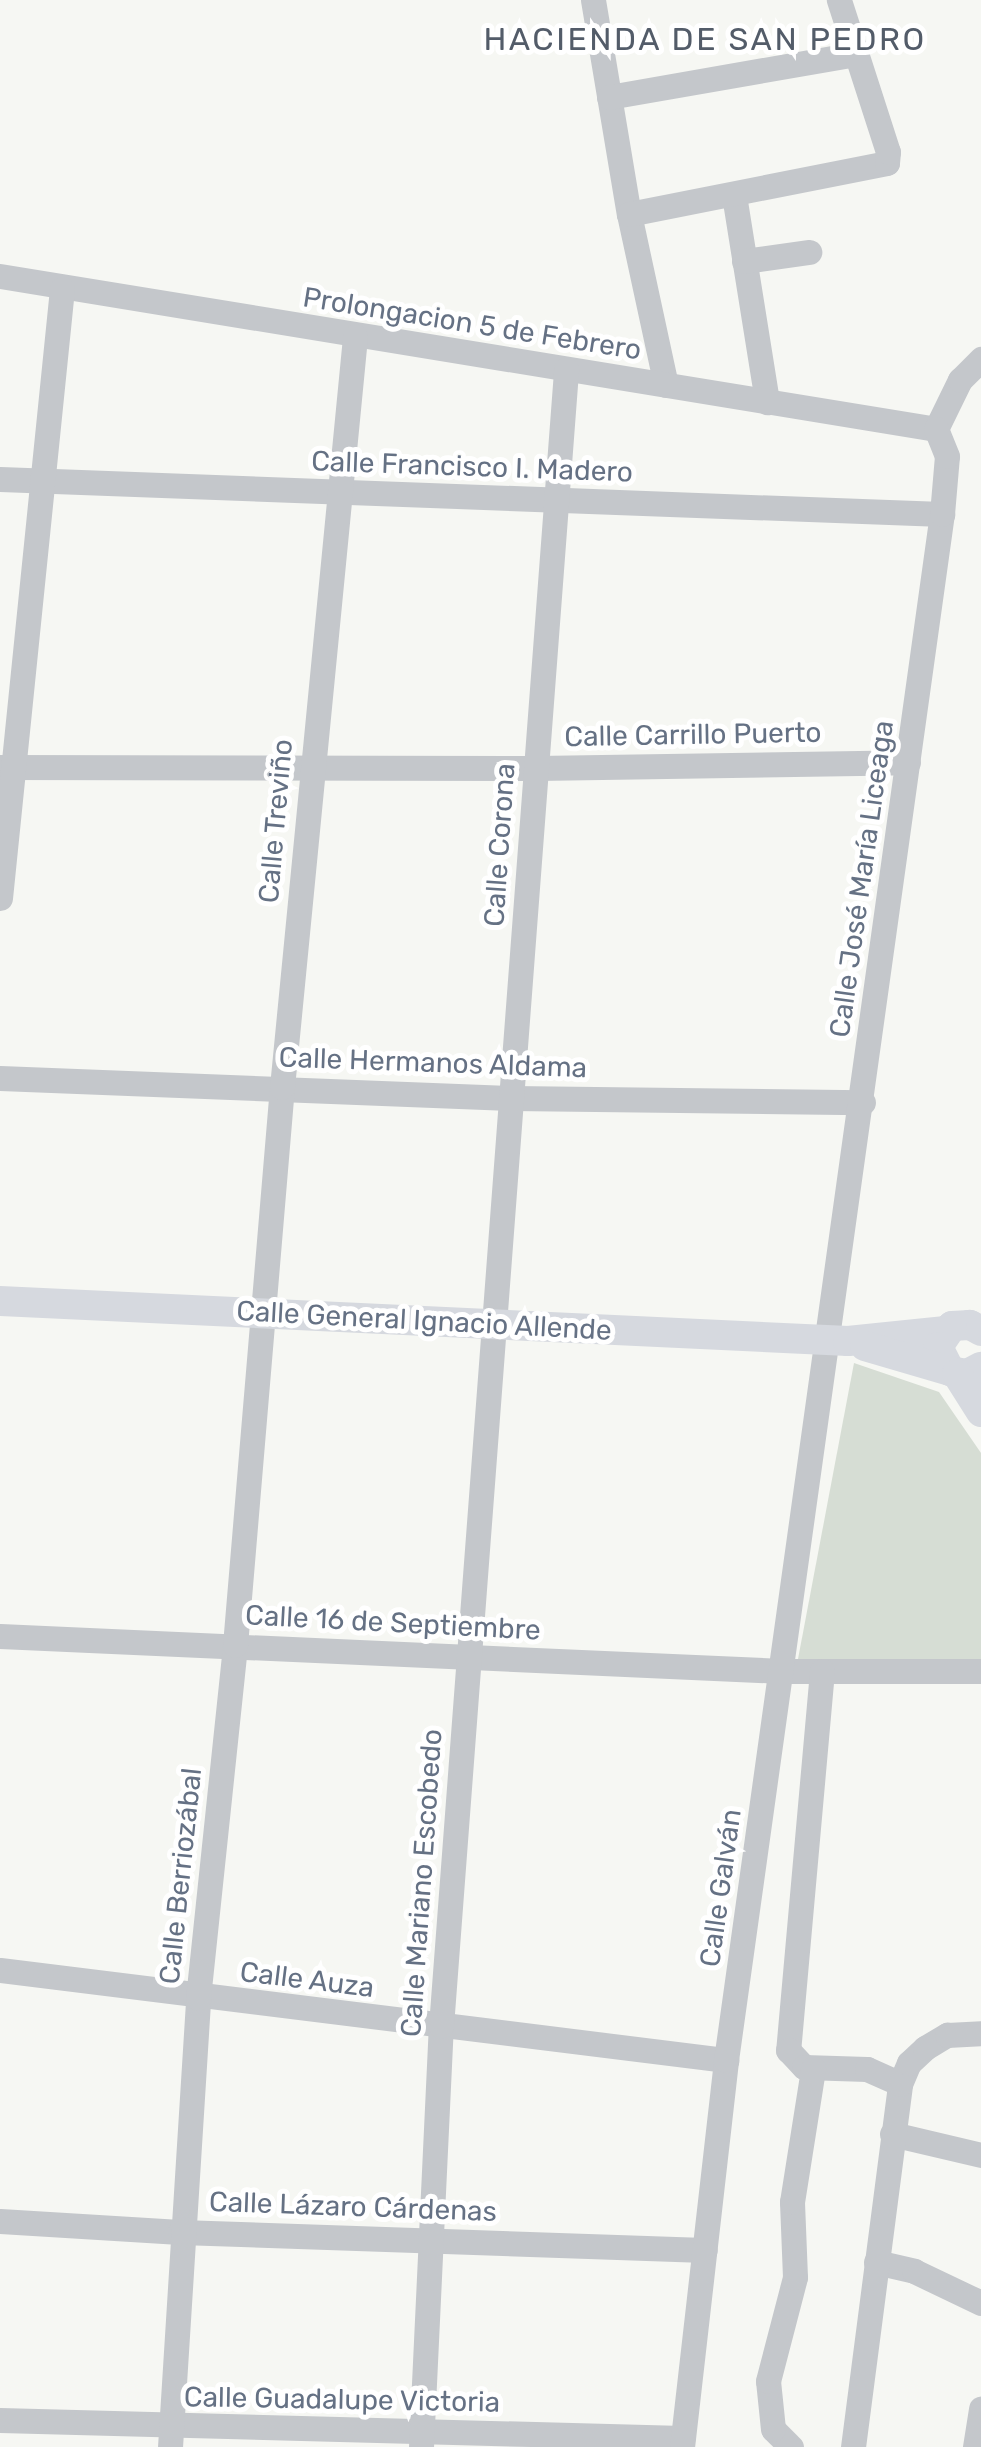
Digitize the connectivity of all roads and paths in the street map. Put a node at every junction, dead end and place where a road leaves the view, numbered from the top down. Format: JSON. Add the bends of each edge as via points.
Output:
{"nodes":[{"id":1,"x":593,"y":0,"type":"edge"},
{"id":2,"x":839,"y":0,"type":"edge"},
{"id":3,"x":856,"y":54,"type":"junction"},
{"id":4,"x":609,"y":98,"type":"junction"},
{"id":5,"x":734,"y":195,"type":"junction"},
{"id":6,"x":630,"y":214,"type":"junction"},
{"id":7,"x":809,"y":252,"type":"dead end"},
{"id":8,"x":744,"y":261,"type":"junction"},
{"id":9,"x":0,"y":276,"type":"edge"},
{"id":10,"x":62,"y":289,"type":"junction"},
{"id":11,"x":355,"y":336,"type":"junction"},
{"id":12,"x":981,"y":359,"type":"edge"},
{"id":13,"x":566,"y":370,"type":"junction"},
{"id":14,"x":666,"y":385,"type":"junction"},
{"id":15,"x":766,"y":402,"type":"junction"},
{"id":16,"x":936,"y":429,"type":"junction"},
{"id":17,"x":0,"y":479,"type":"edge"},
{"id":18,"x":44,"y":480,"type":"junction"},
{"id":19,"x":338,"y":493,"type":"junction"},
{"id":20,"x":557,"y":500,"type":"junction"},
{"id":21,"x":942,"y":514,"type":"junction"},
{"id":22,"x":908,"y":762,"type":"junction"},
{"id":23,"x":6,"y":767,"type":"edge"},
{"id":24,"x":311,"y":768,"type":"junction"},
{"id":25,"x":536,"y":768,"type":"junction"},
{"id":26,"x":0,"y":898,"type":"edge"},
{"id":27,"x":0,"y":1078,"type":"edge"},
{"id":28,"x":282,"y":1088,"type":"junction"},
{"id":29,"x":511,"y":1098,"type":"junction"},
{"id":30,"x":863,"y":1102,"type":"junction"},
{"id":31,"x":0,"y":1300,"type":"edge"},
{"id":32,"x":262,"y":1312,"type":"junction"},
{"id":33,"x":494,"y":1325,"type":"junction"},
{"id":34,"x":969,"y":1325,"type":"edge"},
{"id":35,"x":838,"y":1340,"type":"junction"},
{"id":36,"x":963,"y":1371,"type":"edge"},
{"id":37,"x":981,"y":1412,"type":"edge"},
{"id":38,"x":0,"y":1636,"type":"edge"},
{"id":39,"x":235,"y":1645,"type":"junction"},
{"id":40,"x":468,"y":1656,"type":"junction"},
{"id":41,"x":782,"y":1672,"type":"junction"},
{"id":42,"x":822,"y":1672,"type":"junction"},
{"id":43,"x":981,"y":1672,"type":"edge"},
{"id":44,"x":0,"y":1970,"type":"edge"},
{"id":45,"x":198,"y":1998,"type":"junction"},
{"id":46,"x":441,"y":2026,"type":"junction"},
{"id":47,"x":976,"y":2032,"type":"edge"},
{"id":48,"x":726,"y":2060,"type":"junction"},
{"id":49,"x":812,"y":2068,"type":"junction"},
{"id":50,"x":900,"y":2084,"type":"junction"},
{"id":51,"x":892,"y":2134,"type":"junction"},
{"id":52,"x":981,"y":2155,"type":"edge"},
{"id":53,"x":0,"y":2221,"type":"edge"},
{"id":54,"x":180,"y":2232,"type":"junction"},
{"id":55,"x":430,"y":2238,"type":"junction"},
{"id":56,"x":705,"y":2250,"type":"junction"},
{"id":57,"x":876,"y":2262,"type":"junction"},
{"id":58,"x":981,"y":2304,"type":"edge"},
{"id":59,"x":981,"y":2408,"type":"edge"},
{"id":60,"x":0,"y":2420,"type":"edge"},
{"id":61,"x":170,"y":2437,"type":"edge"},
{"id":62,"x":421,"y":2440,"type":"edge"},
{"id":63,"x":683,"y":2442,"type":"edge"},
{"id":64,"x":792,"y":2447,"type":"edge"},
{"id":65,"x":853,"y":2447,"type":"edge"},
{"id":66,"x":975,"y":2447,"type":"edge"}],
"edges":[{"from":1,"to":4,"type":"street"},
{"from":2,"to":3,"type":"street"},
{"from":3,"to":4,"type":"street"},
{"from":3,"to":5,"type":"street","via":[[888,152],[883,166]]},
{"from":4,"to":6,"type":"street"},
{"from":5,"to":6,"type":"street"},
{"from":5,"to":8,"type":"street"},
{"from":6,"to":14,"type":"street"},
{"from":7,"to":8,"type":"street"},
{"from":8,"to":15,"type":"street"},
{"from":9,"to":10,"type":"street","name":"Prolongacion 5 de Febrero"},
{"from":10,"to":11,"type":"street","name":"Prolongacion 5 de Febrero"},
{"from":10,"to":18,"type":"street"},
{"from":11,"to":13,"type":"street","name":"Prolongacion 5 de Febrero"},
{"from":11,"to":19,"type":"street","name":"Calle Treviño"},
{"from":12,"to":16,"type":"street","via":[[960,380]]},
{"from":13,"to":14,"type":"street","name":"Prolongacion 5 de Febrero"},
{"from":13,"to":20,"type":"street","name":"Calle Corona"},
{"from":14,"to":15,"type":"street","name":"Prolongacion 5 de Febrero"},
{"from":15,"to":16,"type":"street","name":"Prolongacion 5 de Febrero"},
{"from":16,"to":21,"type":"street","name":"Calle José María Liceaga","via":[[947,456]]},
{"from":17,"to":18,"type":"street","name":"Calle Francisco I. Madero"},
{"from":18,"to":19,"type":"street","name":"Calle Francisco I. Madero"},
{"from":18,"to":23,"type":"street"},
{"from":19,"to":20,"type":"street","name":"Calle Francisco I. Madero"},
{"from":19,"to":24,"type":"street","name":"Calle Treviño"},
{"from":20,"to":21,"type":"street","name":"Calle Francisco I. Madero"},
{"from":20,"to":25,"type":"street","name":"Calle Corona"},
{"from":21,"to":22,"type":"street","name":"Calle José María Liceaga"},
{"from":22,"to":25,"type":"street","name":"Calle Carrillo Puerto"},
{"from":22,"to":30,"type":"street","name":"Calle José María Liceaga"},
{"from":23,"to":24,"type":"street","name":"Calle Carrillo Puerto"},
{"from":23,"to":26,"type":"street"},
{"from":24,"to":25,"type":"street","name":"Calle Carrillo Puerto"},
{"from":24,"to":28,"type":"street","name":"Calle Treviño"},
{"from":25,"to":29,"type":"street","name":"Calle Corona"},
{"from":27,"to":28,"type":"street","name":"Calle Hermanos Aldama"},
{"from":28,"to":29,"type":"street","name":"Calle Hermanos Aldama"},
{"from":28,"to":32,"type":"street","name":"Calle Treviño"},
{"from":29,"to":30,"type":"street","name":"Calle Hermanos Aldama"},
{"from":29,"to":33,"type":"street","name":"Calle Corona"},
{"from":30,"to":35,"type":"street","name":"Calle José María Liceaga"},
{"from":31,"to":32,"type":"main road","name":"Calle General Ignacio Allende"},
{"from":32,"to":33,"type":"main road","name":"Calle General Ignacio Allende"},
{"from":32,"to":39,"type":"street","name":"Calle Berriozábal"},
{"from":33,"to":35,"type":"main road","name":"Calle General Ignacio Allende"},
{"from":33,"to":40,"type":"street","name":"Calle Mariano Escobedo"},
{"from":34,"to":35,"type":"main road","name":"Calle General Ignacio Allende"},
{"from":34,"to":36,"type":"main road","via":[[939,1357]]},
{"from":35,"to":36,"type":"main road","name":"Calle General Ignacio Allende"},
{"from":35,"to":41,"type":"street","name":"Calle Galván"},
{"from":36,"to":37,"type":"main road"},
{"from":38,"to":39,"type":"street","name":"Calle 16 de Septiembre"},
{"from":39,"to":40,"type":"street","name":"Calle 16 de Septiembre"},
{"from":39,"to":45,"type":"street","name":"Calle Berriozábal"},
{"from":40,"to":41,"type":"street","name":"Calle 16 de Septiembre"},
{"from":40,"to":46,"type":"street","name":"Calle Mariano Escobedo"},
{"from":41,"to":42,"type":"street","name":"Calle 16 de Septiembre"},
{"from":41,"to":48,"type":"street","name":"Calle Galván"},
{"from":42,"to":43,"type":"street","name":"Calle 16 de Septiembre"},
{"from":42,"to":49,"type":"street","via":[[786,2038],[794,2061]]},
{"from":44,"to":45,"type":"street","name":"Calle Auza"},
{"from":45,"to":46,"type":"street","name":"Calle Auza"},
{"from":45,"to":54,"type":"street","name":"Calle Berriozábal"},
{"from":46,"to":48,"type":"street","name":"Calle Auza"},
{"from":46,"to":55,"type":"street","name":"Calle Mariano Escobedo"},
{"from":47,"to":50,"type":"street","via":[[948,2034],[925,2048]]},
{"from":48,"to":56,"type":"street","name":"Calle Galván"},
{"from":49,"to":50,"type":"street","via":[[867,2070]]},
{"from":49,"to":64,"type":"street","via":[[792,2202],[796,2277],[768,2381],[773,2429]]},
{"from":50,"to":51,"type":"street"},
{"from":51,"to":52,"type":"street"},
{"from":51,"to":57,"type":"street"},
{"from":53,"to":54,"type":"street","name":"Calle Lázaro Cárdenas"},
{"from":54,"to":55,"type":"street","name":"Calle Lázaro Cárdenas"},
{"from":54,"to":61,"type":"street","name":"Calle Berriozábal"},
{"from":55,"to":56,"type":"street","name":"Calle Lázaro Cárdenas"},
{"from":55,"to":62,"type":"street","name":"Calle Mariano Escobedo"},
{"from":56,"to":63,"type":"street","name":"Calle Galván"},
{"from":57,"to":58,"type":"street","via":[[914,2271]]},
{"from":57,"to":65,"type":"street"},
{"from":59,"to":66,"type":"street"},
{"from":60,"to":61,"type":"street","name":"Calle Guadalupe Victoria"},
{"from":61,"to":62,"type":"street","name":"Calle Guadalupe Victoria"},
{"from":62,"to":63,"type":"street","name":"Calle Guadalupe Victoria"}]}
